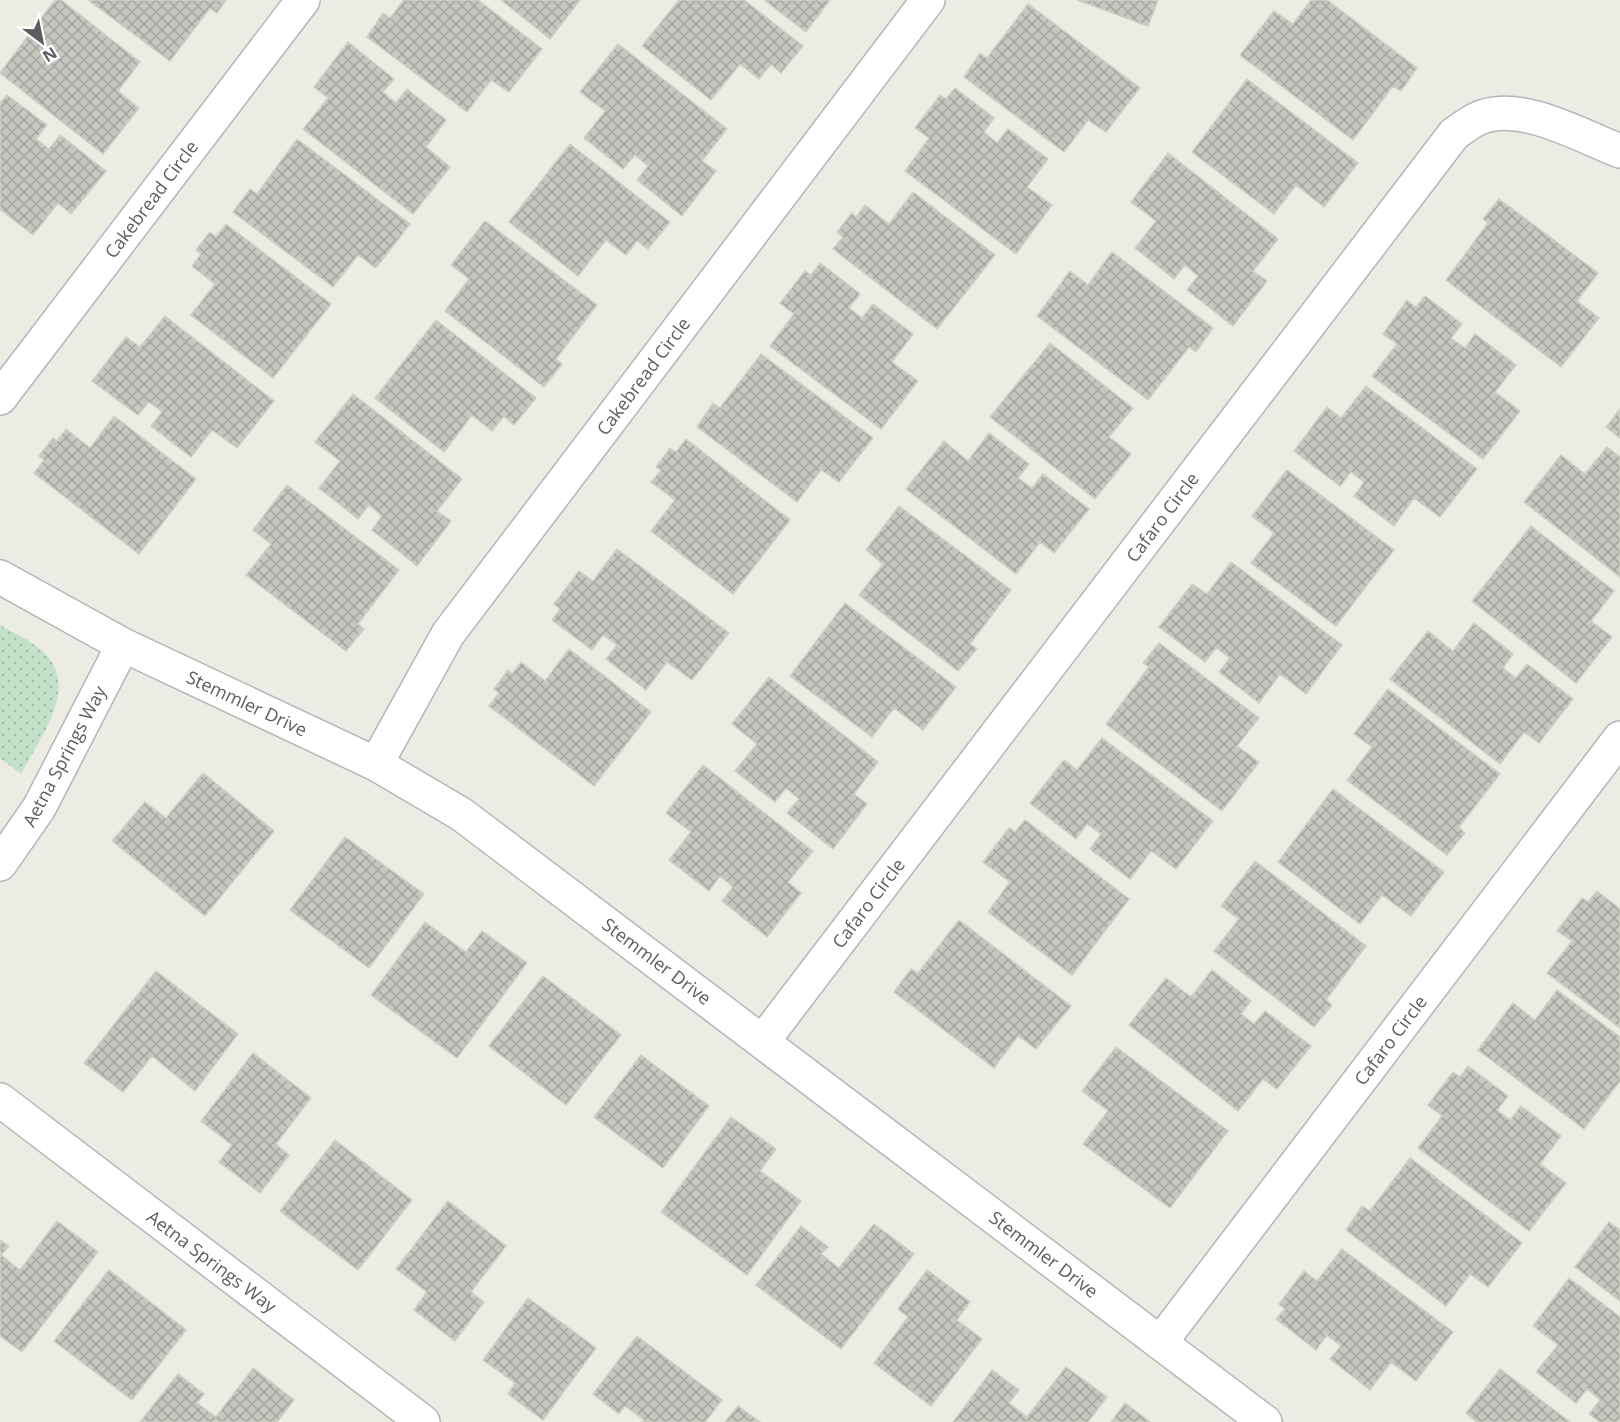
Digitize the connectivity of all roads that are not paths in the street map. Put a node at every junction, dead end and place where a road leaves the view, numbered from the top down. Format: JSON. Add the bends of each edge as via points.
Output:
{"nodes":[{"id":1,"x":303,"y":0,"type":"edge"},
{"id":2,"x":928,"y":0,"type":"edge"},
{"id":3,"x":1620,"y":151,"type":"edge"},
{"id":4,"x":0,"y":398,"type":"edge"},
{"id":5,"x":0,"y":577,"type":"edge"},
{"id":6,"x":123,"y":645,"type":"junction"},
{"id":7,"x":1620,"y":738,"type":"edge"},
{"id":8,"x":376,"y":764,"type":"junction"},
{"id":9,"x":0,"y":864,"type":"edge"},
{"id":10,"x":763,"y":1041,"type":"junction"},
{"id":11,"x":0,"y":1100,"type":"edge"},
{"id":12,"x":1160,"y":1343,"type":"junction"},
{"id":13,"x":423,"y":1422,"type":"edge"},
{"id":14,"x":1265,"y":1422,"type":"edge"}],
"edges":[{"from":1,"to":4,"type":"street","name":"Cakebread Circle"},
{"from":2,"to":8,"type":"street","name":"Cakebread Circle","via":[[448,634]]},
{"from":3,"to":10,"type":"street","name":"Cafaro Circle","via":[[1537,118],[1511,112],[1478,119],[1454,134]]},
{"from":5,"to":6,"type":"street","name":"Stemmler Drive"},
{"from":6,"to":8,"type":"street","name":"Stemmler Drive"},
{"from":6,"to":9,"type":"street","name":"Aetna Springs Way","via":[[39,808]]},
{"from":7,"to":12,"type":"street","name":"Cafaro Circle"},
{"from":8,"to":10,"type":"street","name":"Stemmler Drive","via":[[461,814]]},
{"from":10,"to":12,"type":"street","name":"Stemmler Drive"},
{"from":11,"to":13,"type":"street","name":"Aetna Springs Way"},
{"from":12,"to":14,"type":"street","name":"Stemmler Drive"}]}
